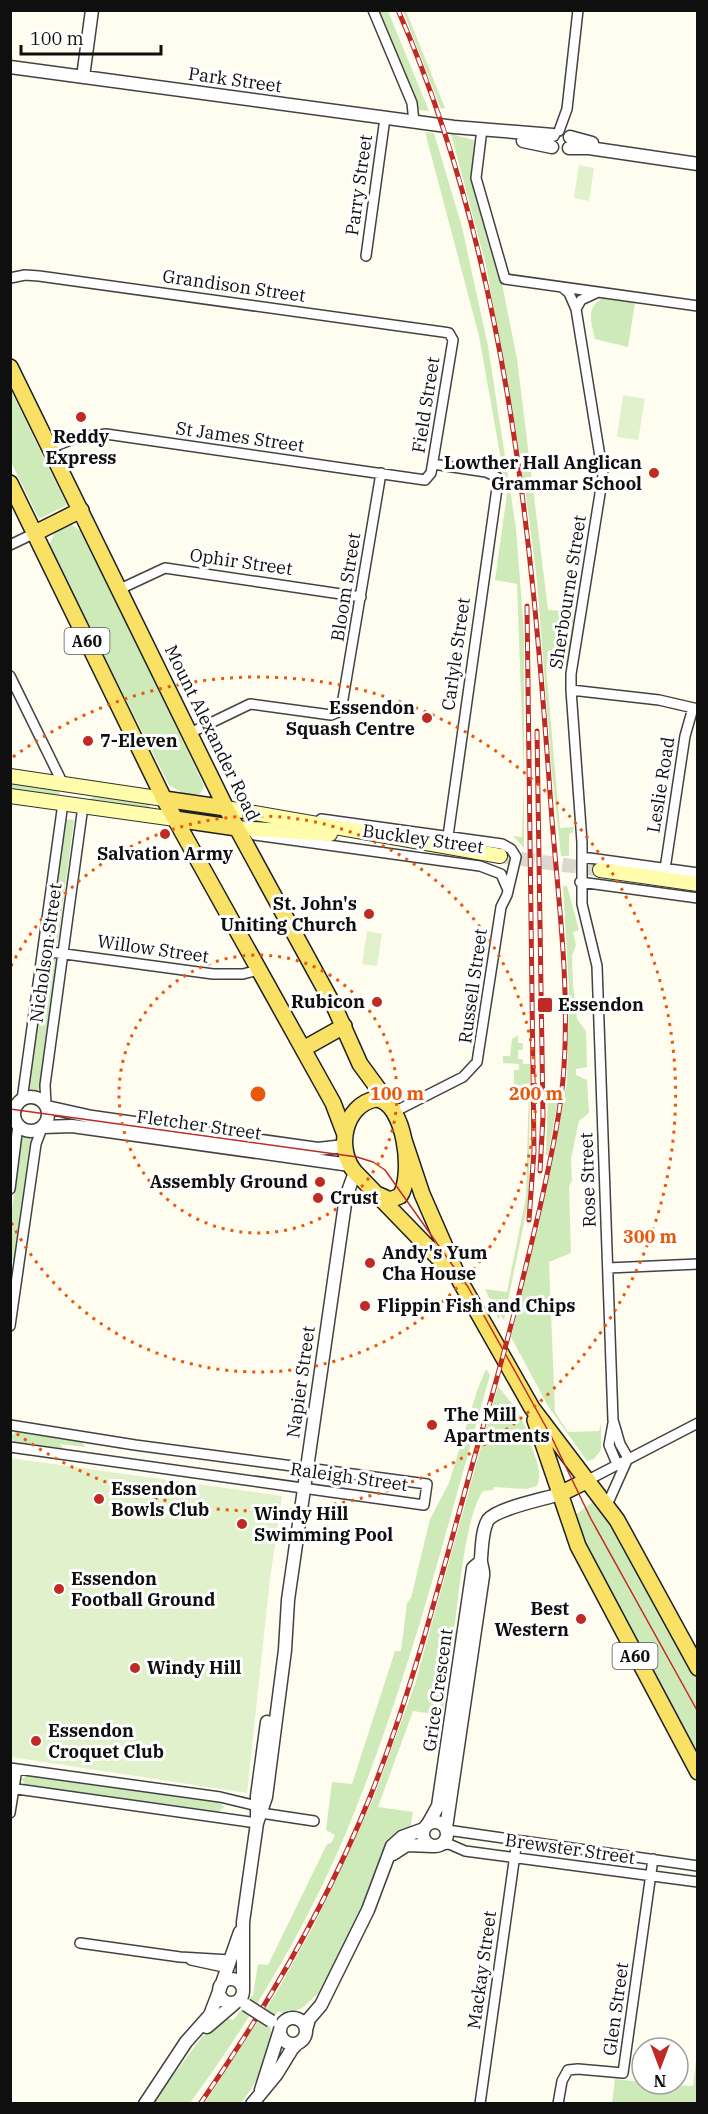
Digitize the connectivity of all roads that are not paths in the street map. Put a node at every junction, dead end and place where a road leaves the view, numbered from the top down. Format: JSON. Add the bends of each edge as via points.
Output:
{"nodes":[{"id":1,"x":92,"y":10,"type":"edge"},
{"id":2,"x":373,"y":10,"type":"edge"},
{"id":3,"x":576,"y":11,"type":"edge"},
{"id":4,"x":10,"y":67,"type":"edge"},
{"id":5,"x":83,"y":77,"type":"junction"},
{"id":6,"x":385,"y":118,"type":"junction"},
{"id":7,"x":414,"y":122,"type":"junction"},
{"id":8,"x":481,"y":132,"type":"junction"},
{"id":9,"x":562,"y":139,"type":"junction"},
{"id":10,"x":698,"y":158,"type":"edge"},
{"id":11,"x":698,"y":164,"type":"edge"},
{"id":12,"x":366,"y":256,"type":"dead end"},
{"id":13,"x":10,"y":278,"type":"edge"},
{"id":14,"x":562,"y":287,"type":"junction"},
{"id":15,"x":596,"y":293,"type":"junction"},
{"id":16,"x":698,"y":306,"type":"edge"},
{"id":17,"x":576,"y":309,"type":"junction"},
{"id":18,"x":452,"y":336,"type":"joint"},
{"id":19,"x":10,"y":367,"type":"edge"},
{"id":20,"x":50,"y":448,"type":"junction"},
{"id":21,"x":433,"y":464,"type":"junction"},
{"id":22,"x":381,"y":473,"type":"junction"},
{"id":23,"x":428,"y":479,"type":"joint"},
{"id":24,"x":10,"y":483,"type":"edge"},
{"id":25,"x":81,"y":510,"type":"junction"},
{"id":26,"x":35,"y":533,"type":"junction"},
{"id":27,"x":10,"y":545,"type":"edge"},
{"id":28,"x":120,"y":590,"type":"junction"},
{"id":29,"x":361,"y":597,"type":"junction"},
{"id":30,"x":10,"y":676,"type":"edge"},
{"id":31,"x":571,"y":690,"type":"junction"},
{"id":32,"x":695,"y":709,"type":"edge"},
{"id":33,"x":190,"y":733,"type":"junction"},
{"id":34,"x":10,"y":776,"type":"edge"},
{"id":35,"x":63,"y":784,"type":"junction"},
{"id":36,"x":86,"y":788,"type":"junction"},
{"id":37,"x":10,"y":796,"type":"edge"},
{"id":38,"x":164,"y":799,"type":"junction"},
{"id":39,"x":63,"y":803,"type":"junction"},
{"id":40,"x":83,"y":806,"type":"junction"},
{"id":41,"x":226,"y":808,"type":"junction"},
{"id":42,"x":291,"y":818,"type":"junction"},
{"id":43,"x":175,"y":819,"type":"junction"},
{"id":44,"x":237,"y":828,"type":"junction"},
{"id":45,"x":448,"y":836,"type":"junction"},
{"id":46,"x":389,"y":838,"type":"junction"},
{"id":47,"x":500,"y":856,"type":"tunnel mouth"},
{"id":48,"x":582,"y":857,"type":"junction"},
{"id":49,"x":581,"y":869,"type":"joint"},
{"id":50,"x":665,"y":869,"type":"junction"},
{"id":51,"x":600,"y":870,"type":"tunnel mouth"},
{"id":52,"x":698,"y":873,"type":"edge"},
{"id":53,"x":580,"y":882,"type":"junction"},
{"id":54,"x":698,"y":884,"type":"edge"},
{"id":55,"x":508,"y":890,"type":"junction"},
{"id":56,"x":698,"y":898,"type":"edge"},
{"id":57,"x":43,"y":951,"type":"junction"},
{"id":58,"x":63,"y":953,"type":"junction"},
{"id":59,"x":258,"y":970,"type":"junction"},
{"id":60,"x":344,"y":1026,"type":"junction"},
{"id":61,"x":303,"y":1049,"type":"junction"},
{"id":62,"x":18,"y":1101,"type":"edge"},
{"id":63,"x":46,"y":1106,"type":"junction"},
{"id":64,"x":394,"y":1111,"type":"junction"},
{"id":65,"x":15,"y":1123,"type":"edge"},
{"id":66,"x":42,"y":1128,"type":"junction"},
{"id":67,"x":344,"y":1139,"type":"junction"},
{"id":68,"x":404,"y":1140,"type":"junction"},
{"id":69,"x":353,"y":1169,"type":"junction"},
{"id":70,"x":10,"y":1189,"type":"edge"},
{"id":71,"x":379,"y":1195,"type":"junction"},
{"id":72,"x":698,"y":1264,"type":"edge"},
{"id":73,"x":608,"y":1268,"type":"junction"},
{"id":74,"x":460,"y":1281,"type":"junction"},
{"id":75,"x":10,"y":1326,"type":"edge"},
{"id":76,"x":532,"y":1408,"type":"junction"},
{"id":77,"x":613,"y":1420,"type":"junction"},
{"id":78,"x":698,"y":1423,"type":"edge"},
{"id":79,"x":10,"y":1425,"type":"edge"},
{"id":80,"x":10,"y":1447,"type":"edge"},
{"id":81,"x":628,"y":1458,"type":"junction"},
{"id":82,"x":617,"y":1464,"type":"junction"},
{"id":83,"x":306,"y":1468,"type":"junction"},
{"id":84,"x":588,"y":1480,"type":"junction"},
{"id":85,"x":303,"y":1488,"type":"junction"},
{"id":86,"x":560,"y":1494,"type":"junction"},
{"id":87,"x":607,"y":1505,"type":"junction"},
{"id":88,"x":698,"y":1668,"type":"edge"},
{"id":89,"x":14,"y":1768,"type":"edge"},
{"id":90,"x":698,"y":1772,"type":"edge"},
{"id":91,"x":447,"y":1787,"type":"junction"},
{"id":92,"x":12,"y":1788,"type":"edge"},
{"id":93,"x":259,"y":1812,"type":"junction"},
{"id":94,"x":10,"y":1813,"type":"edge"},
{"id":95,"x":314,"y":1821,"type":"dead end"},
{"id":96,"x":426,"y":1826,"type":"junction"},
{"id":97,"x":447,"y":1829,"type":"junction"},
{"id":98,"x":517,"y":1840,"type":"junction"},
{"id":99,"x":437,"y":1846,"type":"junction"},
{"id":100,"x":514,"y":1858,"type":"junction"},
{"id":101,"x":388,"y":1859,"type":"junction"},
{"id":102,"x":653,"y":1859,"type":"junction"},
{"id":103,"x":698,"y":1866,"type":"edge"},
{"id":104,"x":651,"y":1876,"type":"junction"},
{"id":105,"x":698,"y":1882,"type":"edge"},
{"id":106,"x":243,"y":1922,"type":"junction"},
{"id":107,"x":80,"y":1943,"type":"dead end"},
{"id":108,"x":244,"y":1962,"type":"junction"},
{"id":109,"x":229,"y":1964,"type":"junction"},
{"id":110,"x":220,"y":1988,"type":"junction"},
{"id":111,"x":328,"y":1989,"type":"junction"},
{"id":112,"x":242,"y":1999,"type":"junction"},
{"id":113,"x":280,"y":2022,"type":"junction"},
{"id":114,"x":306,"y":2030,"type":"junction"},
{"id":115,"x":298,"y":2043,"type":"junction"},
{"id":116,"x":179,"y":2056,"type":"junction"},
{"id":117,"x":255,"y":2098,"type":"edge"},
{"id":118,"x":145,"y":2103,"type":"edge"},
{"id":119,"x":480,"y":2103,"type":"edge"},
{"id":120,"x":558,"y":2103,"type":"edge"}],
"edges":[{"from":1,"to":5,"type":"street"},
{"from":2,"to":7,"type":"street","via":[[412,103]]},
{"from":3,"to":9,"type":"street"},
{"from":4,"to":5,"type":"street","name":"Park Street"},
{"from":5,"to":6,"type":"street","name":"Park Street"},
{"from":6,"to":7,"type":"street","name":"Park Street"},
{"from":6,"to":12,"type":"street","name":"Parry Street"},
{"from":7,"to":8,"type":"street","name":"Park Street"},
{"from":8,"to":9,"type":"street","name":"Park Street"},
{"from":8,"to":14,"type":"street","via":[[476,178],[505,279]]},
{"from":9,"to":10,"type":"street","name":"Park Street"},
{"from":9,"to":11,"type":"street","name":"Park Street","via":[[578,147]]},
{"from":13,"to":18,"type":"street","name":"Grandison Street","via":[[39,276]]},
{"from":14,"to":15,"type":"street"},
{"from":14,"to":17,"type":"street","name":"Sherbourne Street"},
{"from":15,"to":16,"type":"street"},
{"from":15,"to":17,"type":"street","via":[[581,300]]},
{"from":17,"to":31,"type":"street","name":"Sherbourne Street","via":[[603,475]]},
{"from":18,"to":21,"type":"street","name":"Field Street"},
{"from":19,"to":20,"type":"main road","name":"Mount Alexander Road","number":"A60"},
{"from":20,"to":22,"type":"street","name":"St James Street","via":[[79,437],[106,434]]},
{"from":20,"to":25,"type":"main road","name":"Mount Alexander Road","number":"A60"},
{"from":21,"to":23,"type":"street","name":"Field Street"},
{"from":21,"to":45,"type":"street","name":"Carlyle Street","via":[[486,472],[497,477],[498,488]]},
{"from":22,"to":23,"type":"street","name":"St James Street"},
{"from":22,"to":29,"type":"street","name":"Bloom Street"},
{"from":24,"to":26,"type":"main road","number":"A60"},
{"from":25,"to":26,"type":"main road"},
{"from":25,"to":28,"type":"main road","name":"Mount Alexander Road","number":"A60"},
{"from":26,"to":27,"type":"street"},
{"from":26,"to":38,"type":"main road","number":"A60"},
{"from":28,"to":29,"type":"street","name":"Ophir Street","via":[[165,568]]},
{"from":28,"to":33,"type":"main road","name":"Mount Alexander Road","number":"A60"},
{"from":29,"to":33,"type":"street","name":"Bloom Street","via":[[344,705],[334,715],[250,704]]},
{"from":30,"to":35,"type":"street"},
{"from":31,"to":32,"type":"street","via":[[659,700]]},
{"from":31,"to":48,"type":"street","name":"Sherbourne Street"},
{"from":32,"to":50,"type":"street","name":"Leslie Road","via":[[685,736]]},
{"from":33,"to":41,"type":"main road","name":"Mount Alexander Road","number":"A60"},
{"from":34,"to":35,"type":"main road","name":"Buckley Street"},
{"from":35,"to":36,"type":"main road","name":"Buckley Street"},
{"from":35,"to":39,"type":"main road"},
{"from":36,"to":38,"type":"main road","name":"Buckley Street"},
{"from":36,"to":40,"type":"main road"},
{"from":37,"to":39,"type":"main road","name":"Buckley Street"},
{"from":38,"to":41,"type":"main road","name":"Buckley Street"},
{"from":38,"to":43,"type":"main road","number":"A60"},
{"from":39,"to":40,"type":"main road","name":"Buckley Street"},
{"from":39,"to":57,"type":"street","name":"Nicholson Street"},
{"from":40,"to":43,"type":"main road","name":"Buckley Street"},
{"from":40,"to":58,"type":"street","name":"Nicholson Street"},
{"from":41,"to":42,"type":"main road","name":"Buckley Street"},
{"from":41,"to":44,"type":"main road","name":"Mount Alexander Road","number":"A60"},
{"from":42,"to":45,"type":"street","name":"Buckley Street"},
{"from":42,"to":46,"type":"main road","name":"Buckley Street"},
{"from":43,"to":44,"type":"main road","name":"Buckley Street"},
{"from":43,"to":59,"type":"main road","number":"A60"},
{"from":44,"to":46,"type":"main road","name":"Buckley Street"},
{"from":44,"to":55,"type":"street","name":"Buckley Street","via":[[260,836],[489,868],[501,874]]},
{"from":44,"to":60,"type":"main road","name":"Mount Alexander Road","number":"A60"},
{"from":45,"to":55,"type":"street","name":"Buckley Street","via":[[502,844],[511,849],[516,861]]},
{"from":46,"to":47,"type":"main road","name":"Buckley Street"},
{"from":48,"to":49,"type":"street","name":"Sherbourne Street"},
{"from":48,"to":50,"type":"street"},
{"from":49,"to":53,"type":"street","name":"Rose Street"},
{"from":50,"to":52,"type":"street"},
{"from":51,"to":54,"type":"main road"},
{"from":53,"to":56,"type":"street"},
{"from":53,"to":73,"type":"street","name":"Rose Street","via":[[597,966]]},
{"from":55,"to":64,"type":"street","name":"Russell Street","via":[[501,907],[477,1062],[463,1077]]},
{"from":57,"to":58,"type":"street","name":"Willow Street"},
{"from":57,"to":62,"type":"street","name":"Nicholson Street"},
{"from":58,"to":59,"type":"street","name":"Willow Street","via":[[213,974]]},
{"from":58,"to":63,"type":"street","name":"Nicholson Street","via":[[45,1085]]},
{"from":59,"to":61,"type":"main road","number":"A60"},
{"from":60,"to":61,"type":"main road"},
{"from":60,"to":64,"type":"main road","name":"Mount Alexander Road","number":"A60","via":[[360,1064]]},
{"from":61,"to":67,"type":"main road","number":"A60","via":[[336,1108]]},
{"from":62,"to":63,"type":"street","via":[[35,1097]]},
{"from":62,"to":65,"type":"street"},
{"from":63,"to":66,"type":"street","via":[[48,1118]]},
{"from":63,"to":67,"type":"street","name":"Fletcher Street","via":[[92,1117],[318,1149]]},
{"from":64,"to":67,"type":"main road","via":[[380,1100],[367,1102],[358,1109]]},
{"from":64,"to":68,"type":"main road","number":"A60"},
{"from":65,"to":66,"type":"street","via":[[29,1132]]},
{"from":65,"to":70,"type":"street"},
{"from":66,"to":69,"type":"street","name":"Fletcher Street","via":[[72,1125]]},
{"from":66,"to":75,"type":"street"},
{"from":67,"to":69,"type":"main road","number":"A60"},
{"from":68,"to":71,"type":"main road","number":"A60","via":[[404,1189],[394,1199]]},
{"from":68,"to":74,"type":"main road","number":"A60","via":[[422,1194]]},
{"from":69,"to":71,"type":"main road","number":"A60"},
{"from":69,"to":83,"type":"street","name":"Napier Street"},
{"from":71,"to":74,"type":"main road","number":"A60"},
{"from":72,"to":73,"type":"street"},
{"from":73,"to":77,"type":"street","name":"Rose Street"},
{"from":74,"to":76,"type":"main road","number":"A60"},
{"from":76,"to":84,"type":"main road","number":"A60"},
{"from":76,"to":86,"type":"main road","number":"A60"},
{"from":77,"to":81,"type":"street","name":"Rose Street"},
{"from":77,"to":82,"type":"street","name":"Rose Street","via":[[609,1445]]},
{"from":78,"to":81,"type":"street"},
{"from":79,"to":83,"type":"street","name":"Raleigh Street"},
{"from":80,"to":85,"type":"street","name":"Raleigh Street"},
{"from":81,"to":82,"type":"street"},
{"from":81,"to":87,"type":"street"},
{"from":82,"to":84,"type":"street"},
{"from":83,"to":85,"type":"street","name":"Napier Street"},
{"from":83,"to":85,"type":"street","name":"Raleigh Street","via":[[427,1485],[424,1504]]},
{"from":84,"to":86,"type":"main road"},
{"from":84,"to":87,"type":"main road","number":"A60"},
{"from":85,"to":93,"type":"street","name":"Napier Street","via":[[285,1650]]},
{"from":86,"to":90,"type":"main road","number":"A60","via":[[578,1546]]},
{"from":86,"to":91,"type":"street","name":"Grice Crescent","via":[[492,1516],[486,1527],[480,1562],[473,1568],[469,1635]]},
{"from":87,"to":88,"type":"main road","number":"A60"},
{"from":89,"to":92,"type":"street"},
{"from":89,"to":93,"type":"street","via":[[220,1797]]},
{"from":91,"to":96,"type":"street","name":"Grice Crescent"},
{"from":91,"to":97,"type":"street","name":"Grice Crescent"},
{"from":92,"to":93,"type":"street"},
{"from":92,"to":94,"type":"street"},
{"from":93,"to":95,"type":"street"},
{"from":93,"to":106,"type":"street","name":"Napier Street"},
{"from":96,"to":97,"type":"street","via":[[438,1822]]},
{"from":96,"to":99,"type":"street","via":[[425,1841]]},
{"from":96,"to":101,"type":"street","via":[[396,1842]]},
{"from":97,"to":98,"type":"street","name":"Brewster Street"},
{"from":97,"to":99,"type":"street","via":[[447,1838]]},
{"from":98,"to":100,"type":"street","name":"Mackay Street"},
{"from":98,"to":102,"type":"street","name":"Brewster Street"},
{"from":99,"to":100,"type":"street","name":"Brewster Street","via":[[449,1844],[465,1851]]},
{"from":99,"to":101,"type":"street","via":[[405,1845]]},
{"from":100,"to":104,"type":"street","name":"Brewster Street"},
{"from":100,"to":119,"type":"street","name":"Mackay Street"},
{"from":101,"to":111,"type":"street"},
{"from":102,"to":103,"type":"street","name":"Brewster Street"},
{"from":102,"to":104,"type":"street","name":"Glen Street"},
{"from":104,"to":105,"type":"street","name":"Brewster Street"},
{"from":104,"to":120,"type":"street","name":"Glen Street","via":[[623,2073],[568,2070]]},
{"from":106,"to":108,"type":"street","name":"Napier Street"},
{"from":106,"to":109,"type":"street","name":"Napier Street"},
{"from":107,"to":109,"type":"street"},
{"from":108,"to":109,"type":"street"},
{"from":108,"to":112,"type":"street","name":"Napier Street"},
{"from":109,"to":110,"type":"street","name":"Napier Street"},
{"from":110,"to":112,"type":"street","via":[[224,2001]]},
{"from":110,"to":112,"type":"street","via":[[227,1980],[236,1980]]},
{"from":110,"to":116,"type":"street","name":"Napier Street","via":[[212,2012]]},
{"from":111,"to":113,"type":"street","via":[[309,2007]]},
{"from":111,"to":114,"type":"street"},
{"from":112,"to":113,"type":"street"},
{"from":112,"to":116,"type":"street"},
{"from":113,"to":114,"type":"street","via":[[301,2020]]},
{"from":113,"to":115,"type":"street","via":[[285,2041]]},
{"from":113,"to":117,"type":"street"},
{"from":114,"to":115,"type":"street"},
{"from":115,"to":117,"type":"street"},
{"from":116,"to":118,"type":"street"}]}
